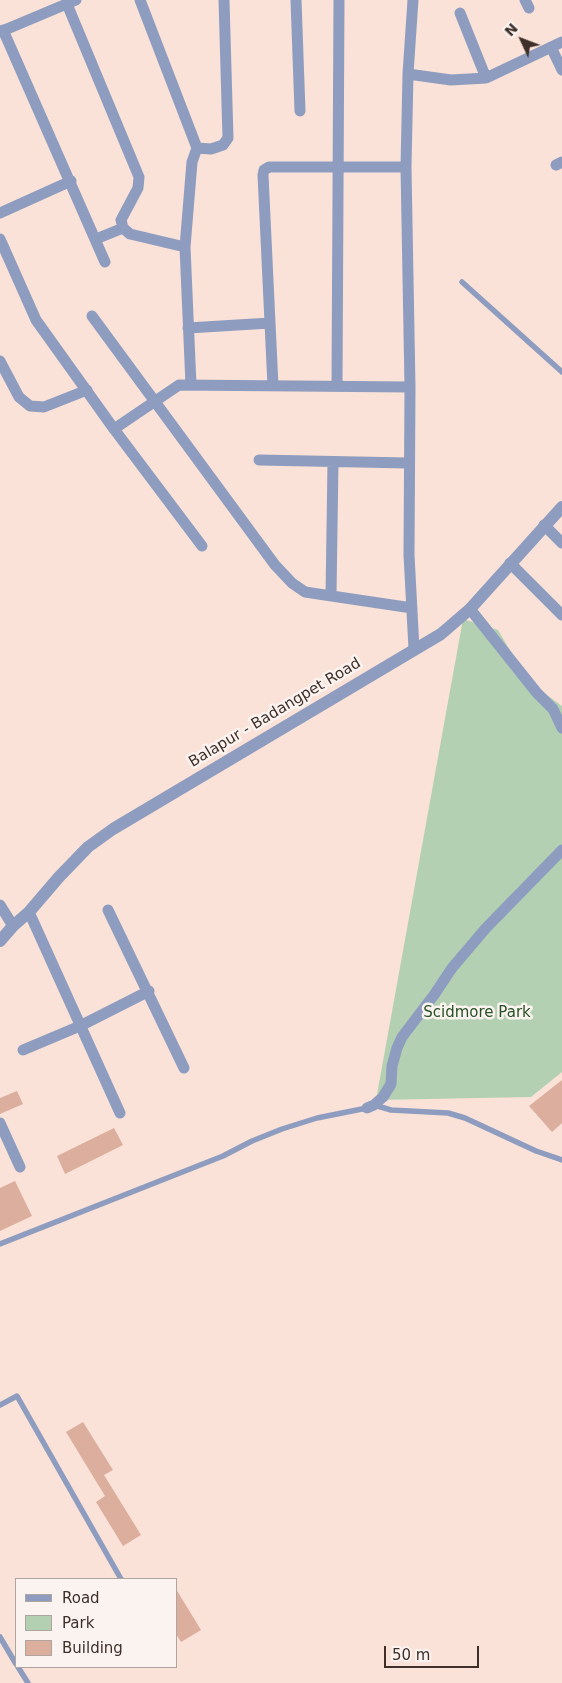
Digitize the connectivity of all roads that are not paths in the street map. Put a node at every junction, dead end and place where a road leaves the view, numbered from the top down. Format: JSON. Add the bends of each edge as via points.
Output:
{"nodes":[{"id":1,"x":140,"y":0,"type":"edge"},
{"id":2,"x":224,"y":0,"type":"edge"},
{"id":3,"x":296,"y":0,"type":"edge"},
{"id":4,"x":339,"y":0,"type":"edge"},
{"id":5,"x":414,"y":0,"type":"edge"},
{"id":6,"x":72,"y":2,"type":"edge"},
{"id":7,"x":460,"y":12,"type":"dead end"},
{"id":8,"x":2,"y":31,"type":"edge"},
{"id":9,"x":562,"y":42,"type":"edge"},
{"id":10,"x":551,"y":47,"type":"junction"},
{"id":11,"x":562,"y":70,"type":"edge"},
{"id":12,"x":408,"y":74,"type":"junction"},
{"id":13,"x":486,"y":78,"type":"junction"},
{"id":14,"x":300,"y":112,"type":"dead end"},
{"id":15,"x":197,"y":148,"type":"junction"},
{"id":16,"x":338,"y":167,"type":"junction"},
{"id":17,"x":406,"y":167,"type":"junction"},
{"id":18,"x":71,"y":181,"type":"junction"},
{"id":19,"x":0,"y":213,"type":"edge"},
{"id":20,"x":123,"y":228,"type":"junction"},
{"id":21,"x":0,"y":239,"type":"edge"},
{"id":22,"x":96,"y":239,"type":"junction"},
{"id":23,"x":185,"y":247,"type":"junction"},
{"id":24,"x":106,"y":262,"type":"dead end"},
{"id":25,"x":462,"y":282,"type":"dead end"},
{"id":26,"x":92,"y":316,"type":"dead end"},
{"id":27,"x":270,"y":323,"type":"junction"},
{"id":28,"x":188,"y":328,"type":"junction"},
{"id":29,"x":0,"y":361,"type":"edge"},
{"id":30,"x":562,"y":372,"type":"edge"},
{"id":31,"x":190,"y":385,"type":"junction"},
{"id":32,"x":273,"y":386,"type":"junction"},
{"id":33,"x":336,"y":386,"type":"junction"},
{"id":34,"x":410,"y":387,"type":"junction"},
{"id":35,"x":87,"y":390,"type":"junction"},
{"id":36,"x":154,"y":401,"type":"junction"},
{"id":37,"x":114,"y":429,"type":"junction"},
{"id":38,"x":259,"y":460,"type":"dead end"},
{"id":39,"x":333,"y":462,"type":"junction"},
{"id":40,"x":408,"y":462,"type":"junction"},
{"id":41,"x":562,"y":507,"type":"edge"},
{"id":42,"x":544,"y":525,"type":"junction"},
{"id":43,"x":562,"y":543,"type":"edge"},
{"id":44,"x":202,"y":546,"type":"dead end"},
{"id":45,"x":510,"y":563,"type":"junction"},
{"id":46,"x":330,"y":596,"type":"junction"},
{"id":47,"x":412,"y":608,"type":"junction"},
{"id":48,"x":470,"y":609,"type":"junction"},
{"id":49,"x":562,"y":615,"type":"edge"},
{"id":50,"x":414,"y":649,"type":"junction"},
{"id":51,"x":562,"y":728,"type":"edge"},
{"id":52,"x":562,"y":850,"type":"edge"},
{"id":53,"x":0,"y":905,"type":"edge"},
{"id":54,"x":108,"y":910,"type":"dead end"},
{"id":55,"x":30,"y":912,"type":"junction"},
{"id":56,"x":14,"y":926,"type":"junction"},
{"id":57,"x":0,"y":941,"type":"edge"},
{"id":58,"x":149,"y":992,"type":"junction"},
{"id":59,"x":80,"y":1026,"type":"junction"},
{"id":60,"x":23,"y":1050,"type":"dead end"},
{"id":61,"x":184,"y":1068,"type":"dead end"},
{"id":62,"x":371,"y":1106,"type":"junction"},
{"id":63,"x":120,"y":1113,"type":"dead end"},
{"id":64,"x":0,"y":1123,"type":"edge"},
{"id":65,"x":562,"y":1160,"type":"edge"},
{"id":66,"x":20,"y":1167,"type":"dead end"},
{"id":67,"x":0,"y":1244,"type":"edge"},
{"id":68,"x":0,"y":1405,"type":"edge"},
{"id":69,"x":120,"y":1578,"type":"edge"},
{"id":70,"x":0,"y":1637,"type":"edge"},
{"id":71,"x":15,"y":1662,"type":"edge"},
{"id":72,"x":19,"y":1668,"type":"edge"},
{"id":73,"x":28,"y":1683,"type":"edge"}],
"edges":[{"from":1,"to":15,"type":"street"},
{"from":2,"to":15,"type":"street","via":[[228,138],[223,145],[212,149]]},
{"from":3,"to":14,"type":"street"},
{"from":4,"to":16,"type":"street"},
{"from":5,"to":12,"type":"street"},
{"from":6,"to":8,"type":"street"},
{"from":6,"to":20,"type":"street","via":[[139,177],[138,188],[120,220]]},
{"from":7,"to":13,"type":"street"},
{"from":8,"to":18,"type":"street"},
{"from":9,"to":10,"type":"street"},
{"from":10,"to":11,"type":"street"},
{"from":10,"to":13,"type":"street"},
{"from":12,"to":13,"type":"street","via":[[451,80]]},
{"from":12,"to":17,"type":"street"},
{"from":15,"to":23,"type":"street","via":[[192,162]]},
{"from":16,"to":17,"type":"street"},
{"from":16,"to":27,"type":"street","via":[[269,167],[264,170]]},
{"from":16,"to":33,"type":"street"},
{"from":17,"to":34,"type":"street"},
{"from":18,"to":19,"type":"street"},
{"from":18,"to":22,"type":"street"},
{"from":20,"to":22,"type":"street"},
{"from":20,"to":23,"type":"street","via":[[130,234]]},
{"from":21,"to":35,"type":"street","via":[[36,320]]},
{"from":22,"to":24,"type":"street"},
{"from":23,"to":28,"type":"street"},
{"from":25,"to":30,"type":"lane"},
{"from":26,"to":36,"type":"street"},
{"from":27,"to":28,"type":"street"},
{"from":27,"to":32,"type":"street"},
{"from":28,"to":31,"type":"street"},
{"from":29,"to":35,"type":"street","via":[[19,397],[30,406],[44,407]]},
{"from":31,"to":32,"type":"street"},
{"from":31,"to":36,"type":"street","via":[[178,385]]},
{"from":32,"to":33,"type":"street"},
{"from":33,"to":34,"type":"street"},
{"from":34,"to":40,"type":"street"},
{"from":35,"to":37,"type":"street"},
{"from":36,"to":37,"type":"street"},
{"from":36,"to":46,"type":"street","via":[[275,566],[305,592]]},
{"from":37,"to":44,"type":"street"},
{"from":38,"to":39,"type":"street"},
{"from":39,"to":40,"type":"street"},
{"from":39,"to":46,"type":"street"},
{"from":40,"to":47,"type":"street"},
{"from":41,"to":42,"type":"street","name":"Balapur - Badangpet Road"},
{"from":42,"to":43,"type":"street"},
{"from":42,"to":45,"type":"street","name":"Balapur - Badangpet Road"},
{"from":45,"to":48,"type":"street","name":"Balapur - Badangpet Road"},
{"from":45,"to":49,"type":"street"},
{"from":46,"to":47,"type":"street"},
{"from":47,"to":50,"type":"street"},
{"from":48,"to":50,"type":"street","name":"Balapur - Badangpet Road","via":[[441,634]]},
{"from":48,"to":51,"type":"street","via":[[536,694],[553,709]]},
{"from":50,"to":55,"type":"street","name":"Balapur - Badangpet Road","via":[[113,829],[88,847]]},
{"from":52,"to":62,"type":"street","via":[[486,928],[448,973],[402,1036],[392,1066],[391,1084],[383,1097]]},
{"from":53,"to":56,"type":"street"},
{"from":54,"to":58,"type":"street"},
{"from":55,"to":56,"type":"street","name":"Balapur - Badangpet Road"},
{"from":55,"to":59,"type":"street"},
{"from":56,"to":57,"type":"street","name":"Balapur - Badangpet Road"},
{"from":58,"to":59,"type":"street"},
{"from":58,"to":61,"type":"street"},
{"from":59,"to":60,"type":"street"},
{"from":59,"to":63,"type":"street"},
{"from":62,"to":65,"type":"lane","via":[[448,1113]]},
{"from":62,"to":67,"type":"lane","via":[[282,1129],[223,1156]]},
{"from":64,"to":66,"type":"street"},
{"from":68,"to":69,"type":"lane","via":[[17,1396]]},
{"from":70,"to":71,"type":"lane"},
{"from":72,"to":73,"type":"lane"}]}
